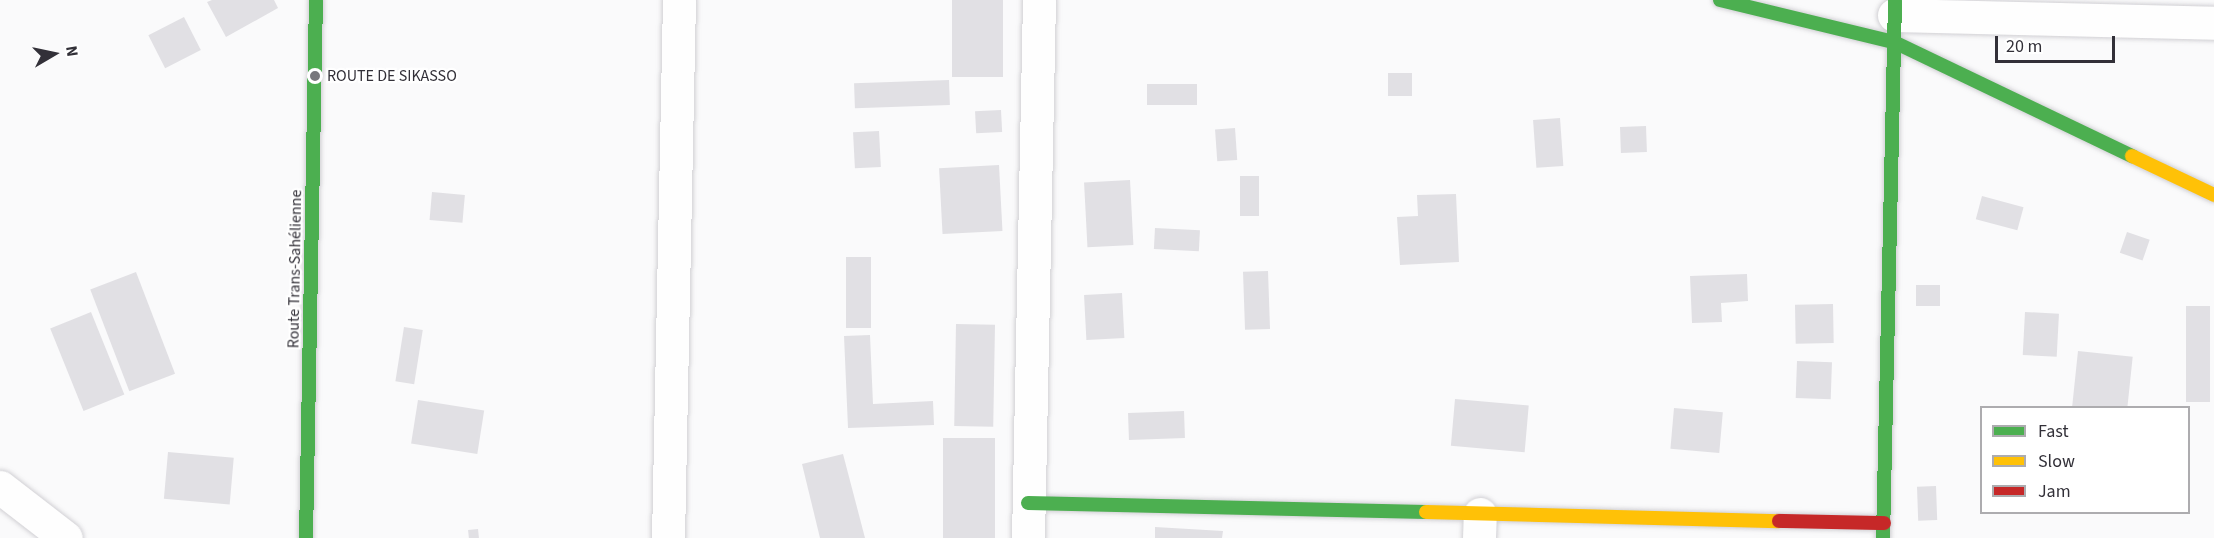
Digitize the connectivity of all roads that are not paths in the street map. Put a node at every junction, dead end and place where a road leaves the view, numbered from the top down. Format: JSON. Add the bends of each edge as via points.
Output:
{"nodes":[{"id":1,"x":316,"y":0,"type":"edge"},
{"id":2,"x":679,"y":0,"type":"edge"},
{"id":3,"x":1039,"y":0,"type":"edge"},
{"id":4,"x":1720,"y":0,"type":"edge"},
{"id":5,"x":1894,"y":19,"type":"edge"},
{"id":6,"x":2214,"y":23,"type":"edge"},
{"id":7,"x":2214,"y":195,"type":"edge"},
{"id":8,"x":0,"y":487,"type":"edge"},
{"id":9,"x":1028,"y":503,"type":"junction"},
{"id":10,"x":1884,"y":523,"type":"junction"},
{"id":11,"x":1480,"y":526,"type":"edge"},
{"id":12,"x":66,"y":538,"type":"edge"},
{"id":13,"x":306,"y":538,"type":"edge"},
{"id":14,"x":668,"y":538,"type":"edge"},
{"id":15,"x":1028,"y":538,"type":"edge"},
{"id":16,"x":1883,"y":538,"type":"edge"}],
"edges":[{"from":1,"to":13,"type":"main road","name":"Route Trans-Sahélienne"},
{"from":2,"to":14,"type":"street"},
{"from":3,"to":9,"type":"street"},
{"from":4,"to":5,"type":"main road"},
{"from":5,"to":6,"type":"street"},
{"from":5,"to":7,"type":"main road"},
{"from":5,"to":10,"type":"main road"},
{"from":8,"to":12,"type":"street"},
{"from":9,"to":11,"type":"main road"},
{"from":9,"to":15,"type":"street"},
{"from":10,"to":11,"type":"main road"},
{"from":10,"to":16,"type":"main road"}]}
